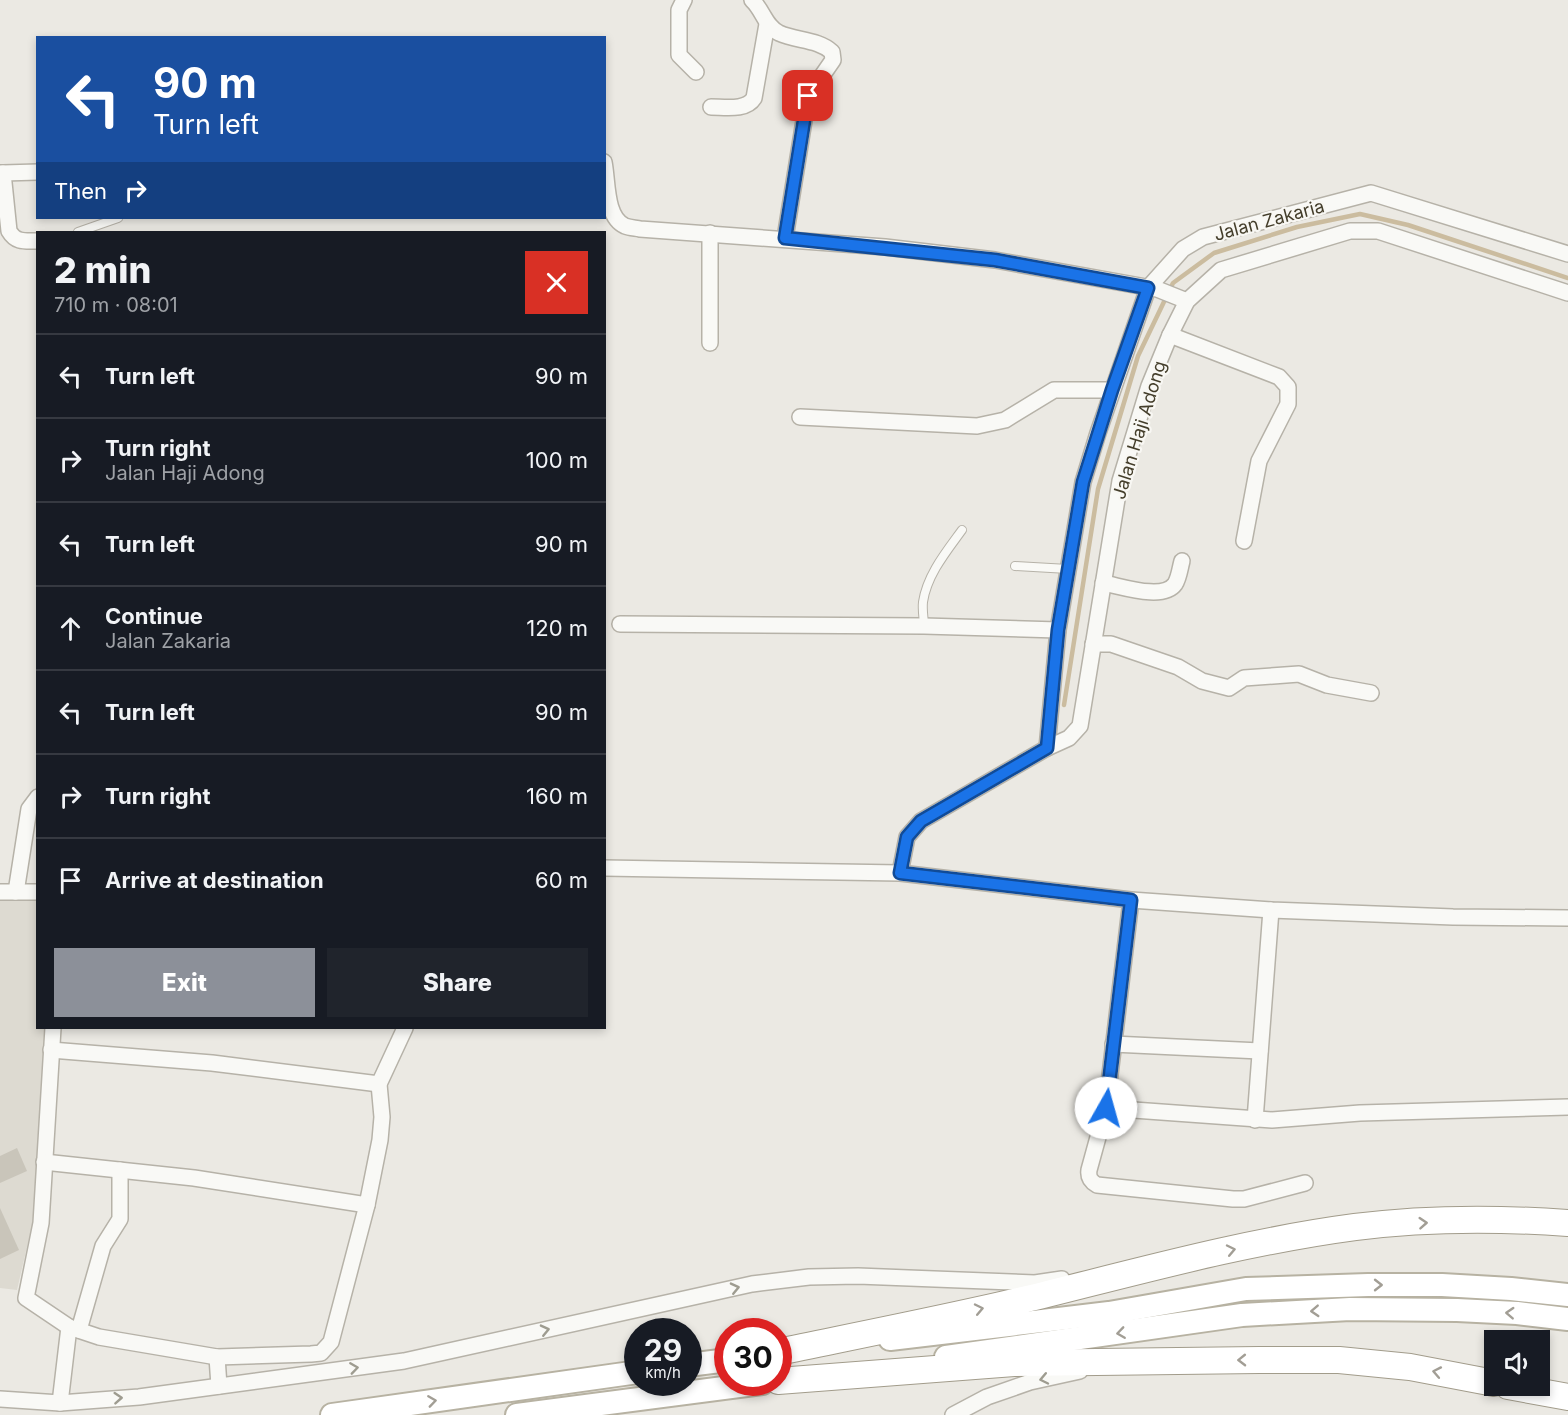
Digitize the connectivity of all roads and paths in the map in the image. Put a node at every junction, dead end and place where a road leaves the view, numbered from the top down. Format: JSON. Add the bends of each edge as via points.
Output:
{"nodes":[{"id":1,"x":684,"y":0,"type":"edge"},
{"id":2,"x":752,"y":0,"type":"edge"},
{"id":3,"x":767,"y":24,"type":"junction"},
{"id":4,"x":696,"y":72,"type":"dead end"},
{"id":5,"x":711,"y":107,"type":"dead end"},
{"id":6,"x":36,"y":172,"type":"edge"},
{"id":7,"x":1,"y":173,"type":"edge"},
{"id":8,"x":606,"y":174,"type":"edge"},
{"id":9,"x":115,"y":219,"type":"edge"},
{"id":10,"x":81,"y":231,"type":"edge"},
{"id":11,"x":710,"y":233,"type":"junction"},
{"id":12,"x":785,"y":238,"type":"junction"},
{"id":13,"x":36,"y":241,"type":"edge"},
{"id":14,"x":1568,"y":254,"type":"edge"},
{"id":15,"x":1153,"y":289,"type":"junction"},
{"id":16,"x":1568,"y":293,"type":"edge"},
{"id":17,"x":1183,"y":300,"type":"junction"},
{"id":18,"x":1170,"y":335,"type":"junction"},
{"id":19,"x":710,"y":343,"type":"dead end"},
{"id":20,"x":1112,"y":390,"type":"junction"},
{"id":21,"x":800,"y":417,"type":"dead end"},
{"id":22,"x":962,"y":530,"type":"dead end"},
{"id":23,"x":1244,"y":540,"type":"dead end"},
{"id":24,"x":1182,"y":561,"type":"dead end"},
{"id":25,"x":1015,"y":566,"type":"dead end"},
{"id":26,"x":1068,"y":569,"type":"junction"},
{"id":27,"x":1103,"y":583,"type":"junction"},
{"id":28,"x":620,"y":624,"type":"dead end"},
{"id":29,"x":924,"y":626,"type":"junction"},
{"id":30,"x":1058,"y":630,"type":"junction"},
{"id":31,"x":1093,"y":644,"type":"junction"},
{"id":32,"x":1371,"y":693,"type":"dead end"},
{"id":33,"x":1047,"y":748,"type":"junction"},
{"id":34,"x":36,"y":799,"type":"edge"},
{"id":35,"x":606,"y":868,"type":"edge"},
{"id":36,"x":900,"y":873,"type":"junction"},
{"id":37,"x":0,"y":892,"type":"edge"},
{"id":38,"x":16,"y":892,"type":"junction"},
{"id":39,"x":36,"y":892,"type":"edge"},
{"id":40,"x":1131,"y":900,"type":"junction"},
{"id":41,"x":1271,"y":910,"type":"junction"},
{"id":42,"x":1568,"y":918,"type":"edge"},
{"id":43,"x":53,"y":1029,"type":"edge"},
{"id":44,"x":405,"y":1029,"type":"edge"},
{"id":45,"x":1113,"y":1044,"type":"junction"},
{"id":46,"x":51,"y":1050,"type":"junction"},
{"id":47,"x":1260,"y":1051,"type":"junction"},
{"id":48,"x":379,"y":1084,"type":"junction"},
{"id":49,"x":1568,"y":1107,"type":"edge"},
{"id":50,"x":1106,"y":1108,"type":"junction"},
{"id":51,"x":1255,"y":1120,"type":"junction"},
{"id":52,"x":44,"y":1162,"type":"junction"},
{"id":53,"x":120,"y":1170,"type":"junction"},
{"id":54,"x":1305,"y":1183,"type":"dead end"},
{"id":55,"x":367,"y":1205,"type":"junction"},
{"id":56,"x":1568,"y":1222,"type":"edge"},
{"id":57,"x":1192,"y":1258,"type":"junction"},
{"id":58,"x":1568,"y":1295,"type":"edge"},
{"id":59,"x":1568,"y":1319,"type":"edge"},
{"id":60,"x":74,"y":1328,"type":"junction"},
{"id":61,"x":792,"y":1350,"type":"edge"},
{"id":62,"x":792,"y":1351,"type":"edge"},
{"id":63,"x":321,"y":1353,"type":"junction"},
{"id":64,"x":216,"y":1357,"type":"junction"},
{"id":65,"x":1122,"y":1362,"type":"junction"},
{"id":66,"x":325,"y":1372,"type":"junction"},
{"id":67,"x":624,"y":1374,"type":"edge"},
{"id":68,"x":792,"y":1379,"type":"edge"},
{"id":69,"x":792,"y":1380,"type":"edge"},
{"id":70,"x":1484,"y":1381,"type":"edge"},
{"id":71,"x":219,"y":1386,"type":"junction"},
{"id":72,"x":714,"y":1389,"type":"edge"},
{"id":73,"x":1550,"y":1394,"type":"edge"},
{"id":74,"x":1568,"y":1397,"type":"edge"},
{"id":75,"x":0,"y":1399,"type":"edge"},
{"id":76,"x":60,"y":1403,"type":"junction"},
{"id":77,"x":332,"y":1415,"type":"edge"},
{"id":78,"x":517,"y":1415,"type":"edge"},
{"id":79,"x":953,"y":1415,"type":"edge"}],
"edges":[{"from":1,"to":4,"type":"street","via":[[679,10],[679,55]]},
{"from":2,"to":3,"type":"street"},
{"from":3,"to":5,"type":"street","via":[[751,104]]},
{"from":3,"to":12,"type":"street","via":[[779,33],[826,46],[833,60],[808,96]]},
{"from":6,"to":7,"type":"street"},
{"from":7,"to":13,"type":"street","via":[[9,231],[20,241]]},
{"from":8,"to":11,"type":"street","via":[[612,210],[625,226]]},
{"from":9,"to":10,"type":"lane"},
{"from":11,"to":12,"type":"street"},
{"from":11,"to":19,"type":"street"},
{"from":12,"to":15,"type":"street","via":[[995,260]]},
{"from":14,"to":15,"type":"street","name":"Jalan Zakaria","via":[[1371,193],[1203,237],[1184,249]]},
{"from":15,"to":17,"type":"street"},
{"from":15,"to":20,"type":"street","name":"Jalan Zakaria"},
{"from":16,"to":17,"type":"street","name":"Jalan Haji Adong","via":[[1377,231],[1350,231],[1221,270]]},
{"from":17,"to":18,"type":"street","name":"Jalan Haji Adong"},
{"from":18,"to":23,"type":"street","via":[[1279,377],[1288,387],[1288,404],[1259,461]]},
{"from":18,"to":27,"type":"street","name":"Jalan Haji Adong","via":[[1149,386],[1120,481]]},
{"from":20,"to":21,"type":"street","via":[[1054,390],[1005,420],[977,426]]},
{"from":20,"to":26,"type":"street","name":"Jalan Zakaria","via":[[1083,482]]},
{"from":22,"to":29,"type":"lane","via":[[928,583],[923,603]]},
{"from":24,"to":27,"type":"street","via":[[1176,582],[1168,590],[1154,592]]},
{"from":25,"to":26,"type":"lane"},
{"from":26,"to":30,"type":"street","name":"Jalan Zakaria"},
{"from":27,"to":31,"type":"street","name":"Jalan Haji Adong"},
{"from":28,"to":29,"type":"street"},
{"from":29,"to":30,"type":"street"},
{"from":30,"to":33,"type":"street","name":"Jalan Zakaria"},
{"from":31,"to":32,"type":"street","via":[[1111,645],[1229,688],[1244,678],[1299,674],[1328,686]]},
{"from":31,"to":33,"type":"street","name":"Jalan Haji Adong","via":[[1080,726],[1069,738]]},
{"from":33,"to":36,"type":"street","name":"Jalan Haji Adong","via":[[921,821],[907,837]]},
{"from":34,"to":38,"type":"street","via":[[28,809]]},
{"from":35,"to":36,"type":"street"},
{"from":36,"to":40,"type":"street"},
{"from":37,"to":38,"type":"street"},
{"from":38,"to":39,"type":"street"},
{"from":40,"to":41,"type":"street"},
{"from":40,"to":45,"type":"street"},
{"from":41,"to":42,"type":"street"},
{"from":41,"to":47,"type":"street"},
{"from":43,"to":46,"type":"street"},
{"from":44,"to":48,"type":"street"},
{"from":45,"to":47,"type":"street"},
{"from":45,"to":50,"type":"street"},
{"from":46,"to":48,"type":"street"},
{"from":46,"to":52,"type":"street"},
{"from":47,"to":51,"type":"street"},
{"from":48,"to":55,"type":"street","via":[[380,1140]]},
{"from":49,"to":51,"type":"street"},
{"from":50,"to":51,"type":"street"},
{"from":50,"to":54,"type":"street","via":[[1088,1176],[1097,1185],[1244,1199]]},
{"from":52,"to":53,"type":"street"},
{"from":52,"to":60,"type":"street","via":[[40,1223],[26,1298]]},
{"from":53,"to":55,"type":"street"},
{"from":53,"to":60,"type":"street","via":[[120,1219],[102,1246]]},
{"from":55,"to":63,"type":"street","via":[[331,1342]]},
{"from":57,"to":56,"type":"highway","one_way":true,"via":[[1357,1227],[1518,1219]]},
{"from":61,"to":57,"type":"highway","one_way":true},
{"from":66,"to":57,"type":"street","one_way":true,"via":[[404,1361],[752,1284],[858,1276],[1035,1283]]},
{"from":62,"to":58,"type":"main road","one_way":true,"via":[[1108,1313],[1246,1289],[1442,1284]]},
{"from":59,"to":68,"type":"main road","one_way":true,"via":[[1457,1310],[1350,1309],[1242,1316]]},
{"from":60,"to":64,"type":"street","via":[[99,1337]]},
{"from":60,"to":76,"type":"street"},
{"from":63,"to":64,"type":"street"},
{"from":63,"to":66,"type":"street"},
{"from":64,"to":71,"type":"street"},
{"from":65,"to":69,"type":"highway","via":[[1014,1364]]},
{"from":70,"to":65,"type":"highway","one_way":true,"via":[[1410,1367],[1339,1360]]},
{"from":65,"to":79,"type":"street","one_way":true,"via":[[1030,1382],[987,1397]]},
{"from":66,"to":71,"type":"street"},
{"from":77,"to":67,"type":"main road","one_way":true},
{"from":76,"to":71,"type":"street","one_way":true},
{"from":72,"to":78,"type":"main road"},
{"from":73,"to":74,"type":"highway"},
{"from":75,"to":76,"type":"street"}]}
